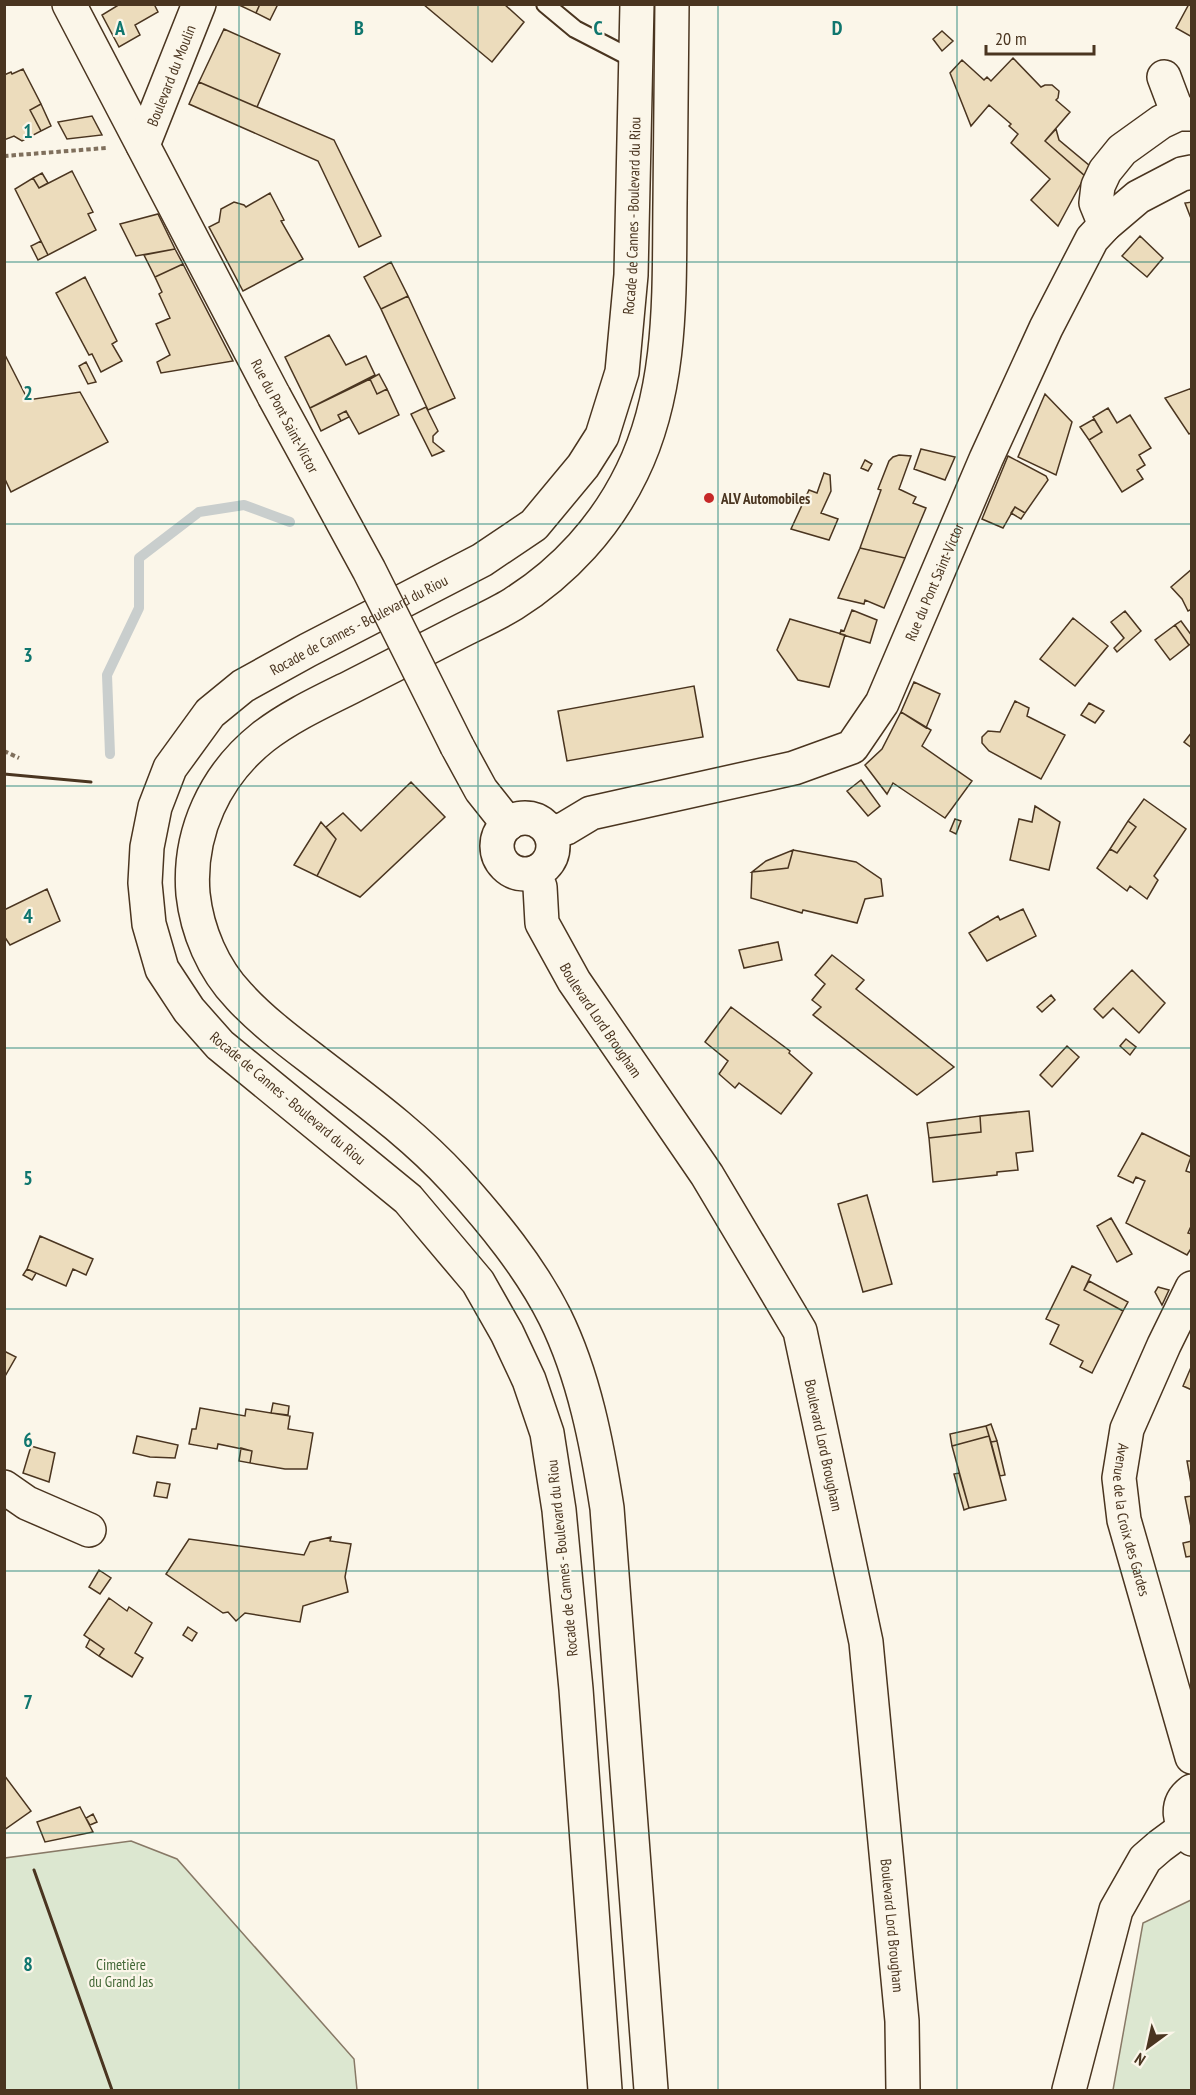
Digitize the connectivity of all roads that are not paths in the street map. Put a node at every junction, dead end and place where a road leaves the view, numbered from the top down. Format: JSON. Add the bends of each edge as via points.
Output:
{"nodes":[{"id":1,"x":69,"y":4,"type":"edge"},
{"id":2,"x":200,"y":4,"type":"edge"},
{"id":3,"x":545,"y":4,"type":"edge"},
{"id":4,"x":637,"y":4,"type":"edge"},
{"id":5,"x":672,"y":4,"type":"edge"},
{"id":6,"x":637,"y":61,"type":"junction"},
{"id":7,"x":1164,"y":77,"type":"dead end"},
{"id":8,"x":1185,"y":114,"type":"edge"},
{"id":9,"x":143,"y":145,"type":"junction"},
{"id":10,"x":1191,"y":172,"type":"edge"},
{"id":11,"x":1105,"y":225,"type":"junction"},
{"id":12,"x":508,"y":824,"type":"junction"},
{"id":13,"x":551,"y":834,"type":"junction"},
{"id":14,"x":534,"y":873,"type":"junction"},
{"id":15,"x":1191,"y":1288,"type":"edge"},
{"id":16,"x":4,"y":1487,"type":"edge"},
{"id":17,"x":89,"y":1530,"type":"dead end"},
{"id":18,"x":1191,"y":1757,"type":"edge"},
{"id":19,"x":1191,"y":1791,"type":"edge"},
{"id":20,"x":1187,"y":1834,"type":"edge"},
{"id":21,"x":605,"y":2091,"type":"edge"},
{"id":22,"x":651,"y":2091,"type":"edge"},
{"id":23,"x":903,"y":2091,"type":"edge"},
{"id":24,"x":1070,"y":2091,"type":"edge"}],
"edges":[{"from":1,"to":9,"type":"main road","name":"Rue du Pont Saint-Victor"},
{"from":2,"to":9,"type":"main road","name":"Boulevard du Moulin"},
{"from":3,"to":6,"type":"lane","via":[[575,28]]},
{"from":4,"to":6,"type":"main road","name":"Rocade de Cannes - Boulevard du Riou"},
{"from":5,"to":22,"type":"main road","via":[[666,348],[660,395],[631,475],[578,552],[541,585],[511,605],[261,738],[217,788],[201,821],[193,855],[193,896],[201,932],[213,960],[237,995],[284,1037],[407,1132],[454,1179],[529,1273],[555,1318],[574,1364],[599,1454],[608,1508]]},
{"from":6,"to":21,"type":"main road","name":"Rocade de Cannes - Boulevard du Riou","via":[[626,339],[622,372],[602,436],[583,466],[534,525],[482,560],[243,686],[210,713],[170,768],[155,807],[145,883],[149,924],[162,969],[189,1010],[220,1045],[408,1199],[478,1282],[529,1380],[547,1433],[559,1510]]},
{"from":7,"to":8,"type":"main road"},
{"from":8,"to":11,"type":"main road","via":[[1161,122],[1122,150],[1105,171],[1096,203]]},
{"from":9,"to":12,"type":"main road","name":"Rue du Pont Saint-Victor","bridge":true,"via":[[481,790]]},
{"from":10,"to":11,"type":"main road","name":"Rue du Pont Saint-Victor","via":[[1137,197]]},
{"from":11,"to":13,"type":"main road","name":"Rue du Pont Saint-Victor","via":[[1092,239],[1046,328],[882,703],[852,747],[794,768],[591,813]]},
{"from":12,"to":13,"type":"main road","via":[[527,818],[545,826]]},
{"from":12,"to":14,"type":"main road","via":[[498,841],[500,860],[521,874]]},
{"from":13,"to":14,"type":"main road","via":[[551,857]]},
{"from":14,"to":23,"type":"main road","name":"Boulevard Lord Brougham","via":[[540,887],[542,923],[574,981],[707,1175],[800,1331],[866,1642],[902,2021]]},
{"from":15,"to":18,"type":"main road","name":"Avenue de la Croix des Gardes","via":[[1127,1429],[1119,1478],[1124,1520]]},
{"from":16,"to":17,"type":"main road","via":[[27,1503]]},
{"from":19,"to":20,"type":"main road","via":[[1179,1812]]},
{"from":20,"to":24,"type":"main road","via":[[1160,1846],[1145,1859],[1116,1910]]}]}
